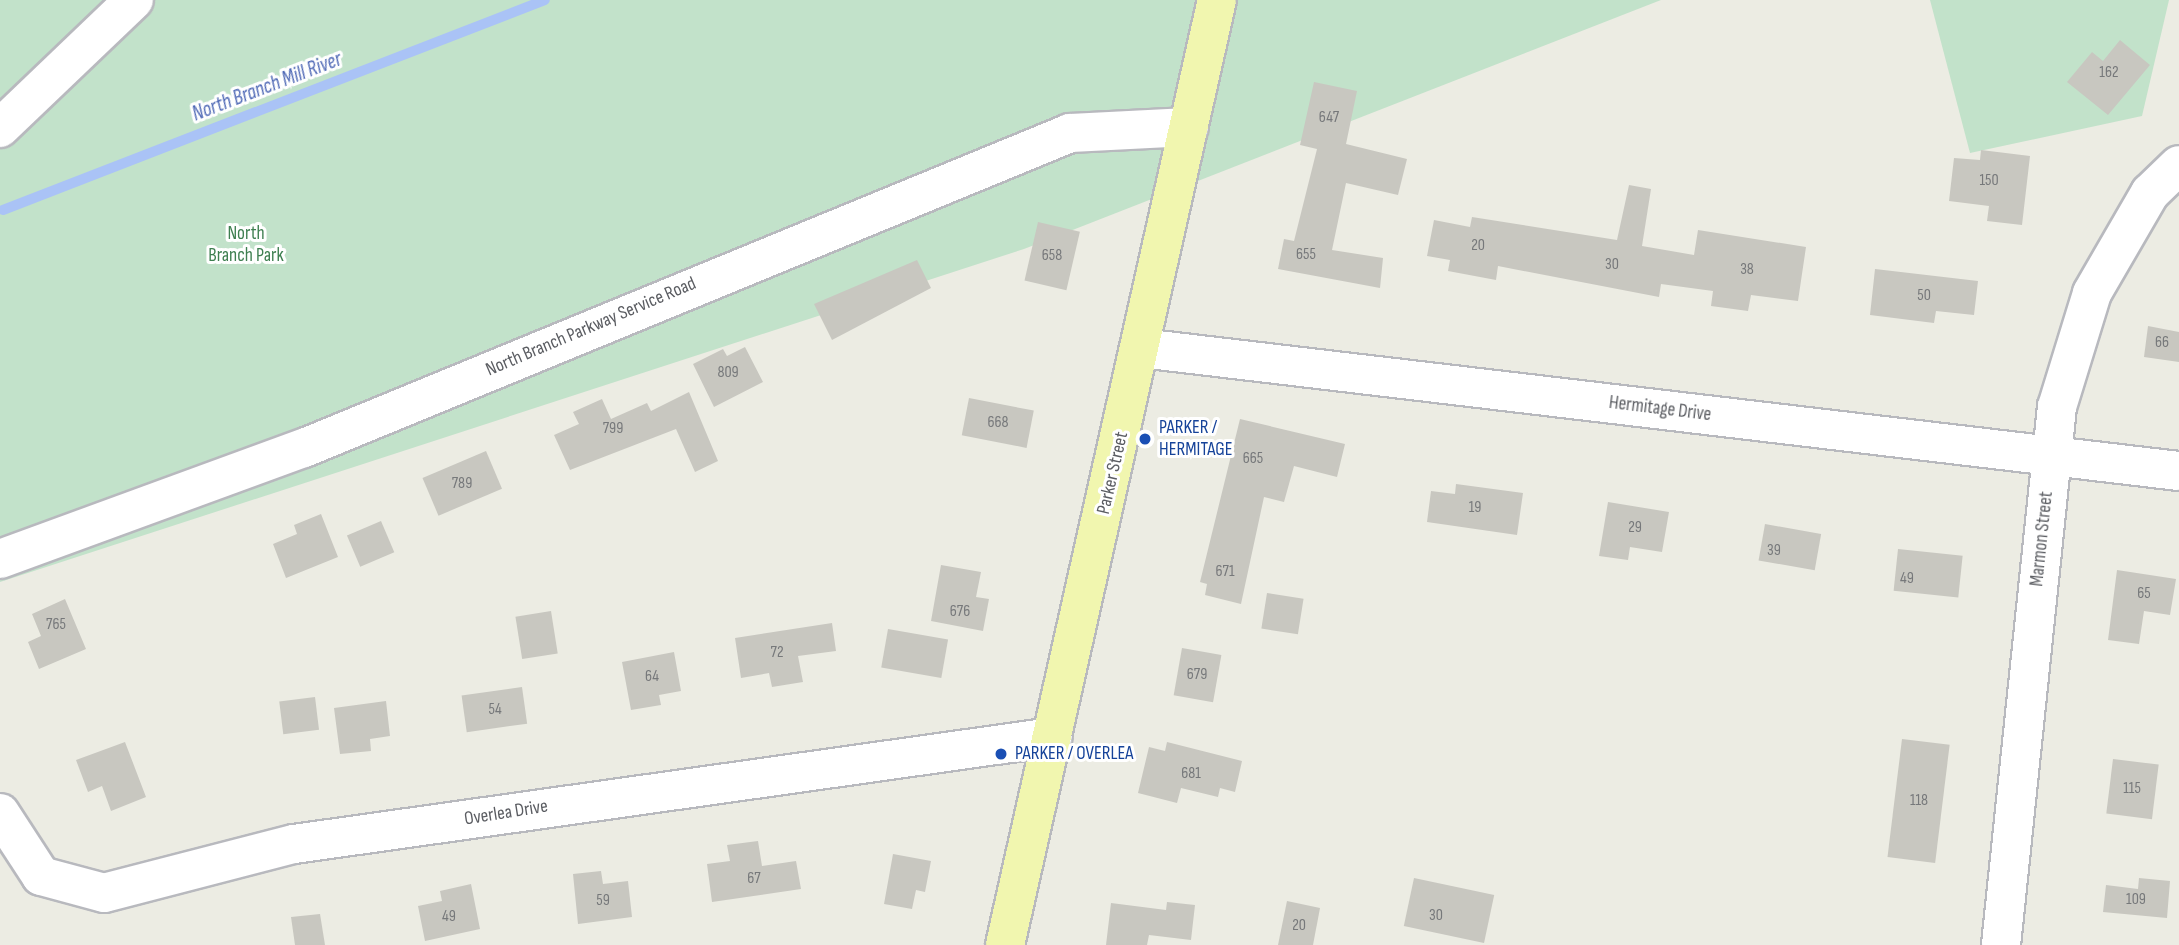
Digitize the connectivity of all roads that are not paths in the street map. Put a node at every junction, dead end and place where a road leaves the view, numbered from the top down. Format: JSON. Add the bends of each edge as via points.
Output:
{"nodes":[{"id":1,"x":134,"y":0,"type":"edge"},
{"id":2,"x":1217,"y":0,"type":"edge"},
{"id":3,"x":1189,"y":127,"type":"junction"},
{"id":4,"x":0,"y":128,"type":"edge"},
{"id":5,"x":2179,"y":165,"type":"edge"},
{"id":6,"x":1141,"y":348,"type":"junction"},
{"id":7,"x":2050,"y":454,"type":"junction"},
{"id":8,"x":2179,"y":471,"type":"edge"},
{"id":9,"x":0,"y":559,"type":"edge"},
{"id":10,"x":1052,"y":737,"type":"junction"},
{"id":11,"x":0,"y":813,"type":"edge"},
{"id":12,"x":1005,"y":945,"type":"edge"},
{"id":13,"x":2001,"y":945,"type":"edge"}],
"edges":[{"from":1,"to":4,"type":"street"},
{"from":2,"to":3,"type":"main road","name":"Parker Street"},
{"from":3,"to":6,"type":"main road","name":"Parker Street"},
{"from":3,"to":9,"type":"street","name":"North Branch Parkway Service Road","via":[[1070,133],[304,448]]},
{"from":5,"to":7,"type":"street","name":"Marmon Street","via":[[2150,193],[2092,293],[2057,407]]},
{"from":6,"to":7,"type":"street","name":"Hermitage Drive"},
{"from":6,"to":10,"type":"main road","name":"Parker Street"},
{"from":7,"to":8,"type":"street","name":"Hermitage Drive"},
{"from":7,"to":13,"type":"street","name":"Marmon Street"},
{"from":10,"to":11,"type":"street","name":"Overlea Drive","via":[[294,844],[104,893],[40,876]]},
{"from":10,"to":12,"type":"main road","name":"Parker Street"}]}
